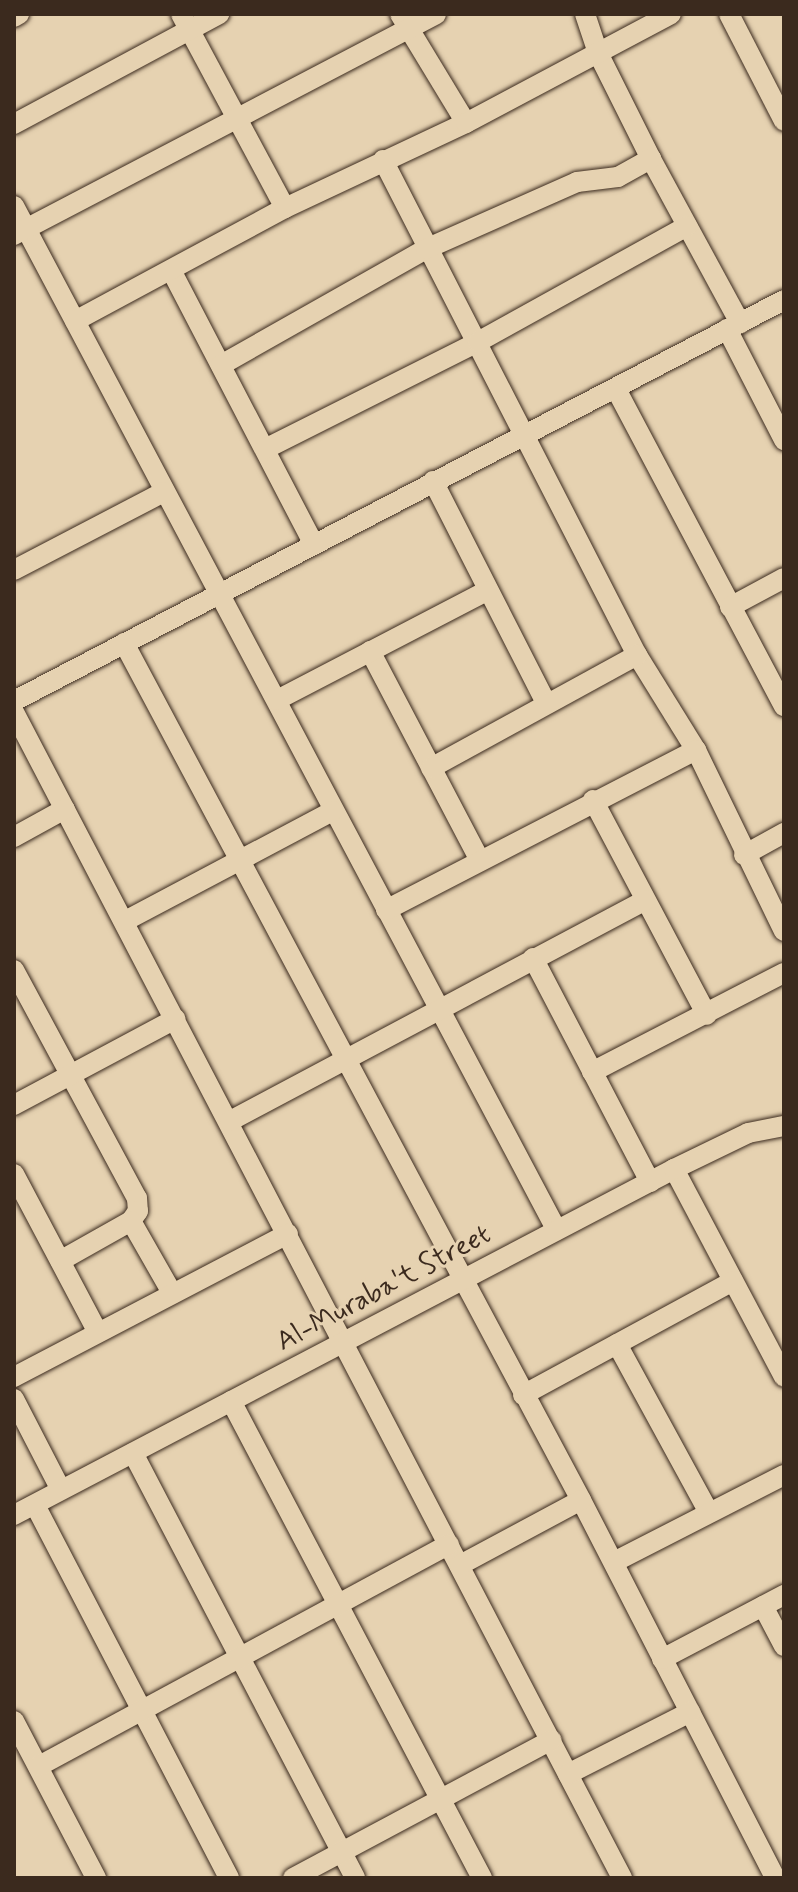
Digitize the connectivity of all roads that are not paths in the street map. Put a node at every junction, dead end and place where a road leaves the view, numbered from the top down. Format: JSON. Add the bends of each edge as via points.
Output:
{"nodes":[{"id":1,"x":219,"y":14,"type":"edge"},
{"id":2,"x":436,"y":14,"type":"edge"},
{"id":3,"x":585,"y":14,"type":"edge"},
{"id":4,"x":671,"y":14,"type":"edge"},
{"id":5,"x":729,"y":14,"type":"edge"},
{"id":6,"x":186,"y":22,"type":"edge"},
{"id":7,"x":404,"y":22,"type":"edge"},
{"id":8,"x":598,"y":53,"type":"junction"},
{"id":9,"x":237,"y":119,"type":"junction"},
{"id":10,"x":784,"y":121,"type":"edge"},
{"id":11,"x":466,"y":123,"type":"junction"},
{"id":12,"x":14,"y":124,"type":"edge"},
{"id":13,"x":651,"y":159,"type":"junction"},
{"id":14,"x":383,"y":160,"type":"junction"},
{"id":15,"x":14,"y":206,"type":"edge"},
{"id":16,"x":285,"y":208,"type":"junction"},
{"id":17,"x":687,"y":226,"type":"junction"},
{"id":18,"x":20,"y":232,"type":"edge"},
{"id":19,"x":426,"y":249,"type":"junction"},
{"id":20,"x":171,"y":270,"type":"junction"},
{"id":21,"x":784,"y":300,"type":"edge"},
{"id":22,"x":75,"y":321,"type":"junction"},
{"id":23,"x":733,"y":326,"type":"junction"},
{"id":24,"x":478,"y":342,"type":"junction"},
{"id":25,"x":221,"y":365,"type":"junction"},
{"id":26,"x":616,"y":389,"type":"junction"},
{"id":27,"x":525,"y":436,"type":"junction"},
{"id":28,"x":784,"y":440,"type":"edge"},
{"id":29,"x":265,"y":449,"type":"junction"},
{"id":30,"x":433,"y":481,"type":"junction"},
{"id":31,"x":164,"y":492,"type":"junction"},
{"id":32,"x":314,"y":545,"type":"junction"},
{"id":33,"x":14,"y":570,"type":"edge"},
{"id":34,"x":784,"y":578,"type":"edge"},
{"id":35,"x":486,"y":591,"type":"junction"},
{"id":36,"x":218,"y":595,"type":"junction"},
{"id":37,"x":730,"y":607,"type":"junction"},
{"id":38,"x":124,"y":643,"type":"junction"},
{"id":39,"x":370,"y":651,"type":"junction"},
{"id":40,"x":637,"y":655,"type":"junction"},
{"id":41,"x":277,"y":700,"type":"junction"},
{"id":42,"x":14,"y":701,"type":"edge"},
{"id":43,"x":546,"y":703,"type":"junction"},
{"id":44,"x":784,"y":706,"type":"edge"},
{"id":45,"x":14,"y":712,"type":"edge"},
{"id":46,"x":696,"y":750,"type":"junction"},
{"id":47,"x":431,"y":768,"type":"junction"},
{"id":48,"x":593,"y":800,"type":"junction"},
{"id":49,"x":65,"y":809,"type":"junction"},
{"id":50,"x":333,"y":811,"type":"junction"},
{"id":51,"x":784,"y":833,"type":"edge"},
{"id":52,"x":14,"y":837,"type":"edge"},
{"id":53,"x":744,"y":855,"type":"junction"},
{"id":54,"x":479,"y":859,"type":"junction"},
{"id":55,"x":237,"y":862,"type":"junction"},
{"id":56,"x":645,"y":900,"type":"junction"},
{"id":57,"x":386,"y":910,"type":"junction"},
{"id":58,"x":125,"y":921,"type":"junction"},
{"id":59,"x":784,"y":931,"type":"edge"},
{"id":60,"x":533,"y":958,"type":"junction"},
{"id":61,"x":14,"y":970,"type":"edge"},
{"id":62,"x":784,"y":973,"type":"edge"},
{"id":63,"x":438,"y":1009,"type":"junction"},
{"id":64,"x":707,"y":1015,"type":"junction"},
{"id":65,"x":175,"y":1019,"type":"junction"},
{"id":66,"x":344,"y":1060,"type":"junction"},
{"id":67,"x":592,"y":1072,"type":"junction"},
{"id":68,"x":70,"y":1074,"type":"junction"},
{"id":69,"x":14,"y":1105,"type":"edge"},
{"id":70,"x":230,"y":1121,"type":"junction"},
{"id":71,"x":784,"y":1126,"type":"edge"},
{"id":72,"x":674,"y":1169,"type":"junction"},
{"id":73,"x":14,"y":1174,"type":"edge"},
{"id":74,"x":650,"y":1182,"type":"junction"},
{"id":75,"x":131,"y":1221,"type":"junction"},
{"id":76,"x":556,"y":1229,"type":"junction"},
{"id":77,"x":288,"y":1234,"type":"junction"},
{"id":78,"x":60,"y":1261,"type":"junction"},
{"id":79,"x":460,"y":1280,"type":"junction"},
{"id":80,"x":733,"y":1281,"type":"junction"},
{"id":81,"x":172,"y":1293,"type":"junction"},
{"id":82,"x":97,"y":1331,"type":"junction"},
{"id":83,"x":345,"y":1341,"type":"junction"},
{"id":84,"x":617,"y":1344,"type":"junction"},
{"id":85,"x":14,"y":1377,"type":"edge"},
{"id":86,"x":784,"y":1377,"type":"edge"},
{"id":87,"x":523,"y":1395,"type":"junction"},
{"id":88,"x":14,"y":1399,"type":"edge"},
{"id":89,"x":231,"y":1401,"type":"junction"},
{"id":90,"x":133,"y":1453,"type":"junction"},
{"id":91,"x":784,"y":1475,"type":"edge"},
{"id":92,"x":61,"y":1490,"type":"junction"},
{"id":93,"x":581,"y":1500,"type":"junction"},
{"id":94,"x":35,"y":1505,"type":"junction"},
{"id":95,"x":709,"y":1513,"type":"junction"},
{"id":96,"x":14,"y":1515,"type":"edge"},
{"id":97,"x":449,"y":1544,"type":"junction"},
{"id":98,"x":614,"y":1562,"type":"junction"},
{"id":99,"x":460,"y":1565,"type":"junction"},
{"id":100,"x":784,"y":1595,"type":"edge"},
{"id":101,"x":335,"y":1605,"type":"junction"},
{"id":102,"x":763,"y":1606,"type":"junction"},
{"id":103,"x":784,"y":1646,"type":"edge"},
{"id":104,"x":239,"y":1659,"type":"junction"},
{"id":105,"x":662,"y":1659,"type":"junction"},
{"id":106,"x":142,"y":1711,"type":"junction"},
{"id":107,"x":690,"y":1712,"type":"junction"},
{"id":108,"x":14,"y":1721,"type":"edge"},
{"id":109,"x":551,"y":1740,"type":"junction"},
{"id":110,"x":39,"y":1766,"type":"junction"},
{"id":111,"x":568,"y":1774,"type":"junction"},
{"id":112,"x":439,"y":1798,"type":"junction"},
{"id":113,"x":342,"y":1852,"type":"junction"},
{"id":114,"x":96,"y":1878,"type":"edge"},
{"id":115,"x":229,"y":1878,"type":"edge"},
{"id":116,"x":293,"y":1878,"type":"edge"},
{"id":117,"x":355,"y":1878,"type":"edge"},
{"id":118,"x":482,"y":1878,"type":"edge"},
{"id":119,"x":622,"y":1878,"type":"edge"},
{"id":120,"x":775,"y":1878,"type":"edge"}],
"edges":[{"from":1,"to":6,"type":"street"},
{"from":2,"to":7,"type":"street"},
{"from":3,"to":8,"type":"street"},
{"from":4,"to":8,"type":"street"},
{"from":5,"to":10,"type":"street"},
{"from":6,"to":9,"type":"street"},
{"from":6,"to":12,"type":"street"},
{"from":7,"to":9,"type":"street"},
{"from":7,"to":11,"type":"street"},
{"from":8,"to":11,"type":"street"},
{"from":8,"to":13,"type":"street"},
{"from":9,"to":16,"type":"street"},
{"from":9,"to":18,"type":"street"},
{"from":11,"to":14,"type":"street"},
{"from":13,"to":17,"type":"street"},
{"from":13,"to":19,"type":"street","via":[[618,177],[577,182]]},
{"from":14,"to":16,"type":"street"},
{"from":14,"to":19,"type":"street"},
{"from":15,"to":18,"type":"street"},
{"from":16,"to":20,"type":"street"},
{"from":17,"to":23,"type":"street"},
{"from":17,"to":24,"type":"street"},
{"from":18,"to":22,"type":"street"},
{"from":19,"to":24,"type":"street"},
{"from":19,"to":25,"type":"street"},
{"from":20,"to":22,"type":"street"},
{"from":20,"to":25,"type":"street"},
{"from":21,"to":23,"type":"street"},
{"from":22,"to":31,"type":"street"},
{"from":23,"to":26,"type":"street"},
{"from":23,"to":28,"type":"street"},
{"from":24,"to":27,"type":"street"},
{"from":24,"to":29,"type":"street"},
{"from":25,"to":29,"type":"street"},
{"from":26,"to":27,"type":"street"},
{"from":26,"to":37,"type":"street"},
{"from":27,"to":30,"type":"street"},
{"from":27,"to":40,"type":"street"},
{"from":29,"to":32,"type":"street"},
{"from":30,"to":32,"type":"street"},
{"from":30,"to":35,"type":"street"},
{"from":31,"to":33,"type":"street"},
{"from":31,"to":36,"type":"street"},
{"from":32,"to":36,"type":"street"},
{"from":34,"to":37,"type":"street"},
{"from":35,"to":39,"type":"street"},
{"from":35,"to":43,"type":"street"},
{"from":36,"to":38,"type":"street"},
{"from":36,"to":41,"type":"street"},
{"from":37,"to":44,"type":"street"},
{"from":38,"to":42,"type":"street"},
{"from":38,"to":55,"type":"street"},
{"from":39,"to":41,"type":"street"},
{"from":39,"to":47,"type":"street"},
{"from":40,"to":43,"type":"street"},
{"from":40,"to":46,"type":"street"},
{"from":41,"to":50,"type":"street"},
{"from":43,"to":47,"type":"street"},
{"from":45,"to":49,"type":"street"},
{"from":46,"to":48,"type":"street"},
{"from":46,"to":53,"type":"street"},
{"from":47,"to":54,"type":"street"},
{"from":48,"to":54,"type":"street"},
{"from":48,"to":56,"type":"street"},
{"from":49,"to":52,"type":"street"},
{"from":49,"to":58,"type":"street"},
{"from":50,"to":55,"type":"street"},
{"from":50,"to":57,"type":"street"},
{"from":51,"to":53,"type":"street"},
{"from":53,"to":59,"type":"street"},
{"from":54,"to":57,"type":"street"},
{"from":55,"to":58,"type":"street"},
{"from":55,"to":66,"type":"street"},
{"from":56,"to":60,"type":"street"},
{"from":56,"to":64,"type":"street"},
{"from":57,"to":63,"type":"street"},
{"from":58,"to":65,"type":"street"},
{"from":60,"to":63,"type":"street"},
{"from":60,"to":67,"type":"street"},
{"from":61,"to":68,"type":"street"},
{"from":62,"to":64,"type":"street"},
{"from":63,"to":66,"type":"street"},
{"from":63,"to":76,"type":"street"},
{"from":64,"to":67,"type":"street"},
{"from":65,"to":68,"type":"street"},
{"from":65,"to":70,"type":"street"},
{"from":66,"to":70,"type":"street"},
{"from":66,"to":79,"type":"street"},
{"from":67,"to":74,"type":"street"},
{"from":68,"to":69,"type":"street"},
{"from":68,"to":75,"type":"street","via":[[137,1198],[138,1211]]},
{"from":70,"to":77,"type":"street"},
{"from":71,"to":72,"type":"street","name":"Al-Muraba't Street","via":[[748,1133]]},
{"from":72,"to":74,"type":"street","name":"Al-Muraba't Street"},
{"from":72,"to":80,"type":"street"},
{"from":73,"to":78,"type":"street"},
{"from":74,"to":76,"type":"street","name":"Al-Muraba't Street"},
{"from":75,"to":78,"type":"street"},
{"from":75,"to":81,"type":"street"},
{"from":76,"to":79,"type":"street","name":"Al-Muraba't Street"},
{"from":77,"to":81,"type":"street"},
{"from":77,"to":83,"type":"street"},
{"from":78,"to":82,"type":"street"},
{"from":79,"to":83,"type":"street","name":"Al-Muraba't Street"},
{"from":79,"to":87,"type":"street"},
{"from":80,"to":84,"type":"street"},
{"from":80,"to":86,"type":"street"},
{"from":81,"to":82,"type":"street"},
{"from":82,"to":85,"type":"street"},
{"from":83,"to":89,"type":"street","name":"Al-Muraba't Street"},
{"from":83,"to":97,"type":"street"},
{"from":84,"to":87,"type":"street"},
{"from":84,"to":95,"type":"street"},
{"from":87,"to":93,"type":"street"},
{"from":88,"to":92,"type":"street"},
{"from":89,"to":90,"type":"street","name":"Al-Muraba't Street"},
{"from":89,"to":101,"type":"street"},
{"from":90,"to":92,"type":"street","name":"Al-Muraba't Street"},
{"from":90,"to":104,"type":"street"},
{"from":91,"to":95,"type":"street"},
{"from":92,"to":94,"type":"street","name":"Al-Muraba't Street"},
{"from":93,"to":98,"type":"street"},
{"from":93,"to":99,"type":"street"},
{"from":94,"to":96,"type":"street","name":"Al-Muraba't Street"},
{"from":94,"to":106,"type":"street"},
{"from":95,"to":98,"type":"street"},
{"from":97,"to":99,"type":"street"},
{"from":97,"to":101,"type":"street"},
{"from":98,"to":105,"type":"street"},
{"from":99,"to":109,"type":"street"},
{"from":100,"to":102,"type":"street"},
{"from":101,"to":104,"type":"street"},
{"from":101,"to":112,"type":"street"},
{"from":102,"to":103,"type":"street"},
{"from":102,"to":105,"type":"street"},
{"from":104,"to":106,"type":"street"},
{"from":104,"to":113,"type":"street"},
{"from":105,"to":107,"type":"street"},
{"from":106,"to":110,"type":"street"},
{"from":106,"to":115,"type":"street"},
{"from":107,"to":111,"type":"street"},
{"from":107,"to":120,"type":"street"},
{"from":108,"to":110,"type":"street"},
{"from":109,"to":111,"type":"street"},
{"from":109,"to":112,"type":"street"},
{"from":110,"to":114,"type":"street"},
{"from":111,"to":119,"type":"street"},
{"from":112,"to":113,"type":"street"},
{"from":112,"to":118,"type":"street"},
{"from":113,"to":116,"type":"street"},
{"from":113,"to":117,"type":"street"}]}
